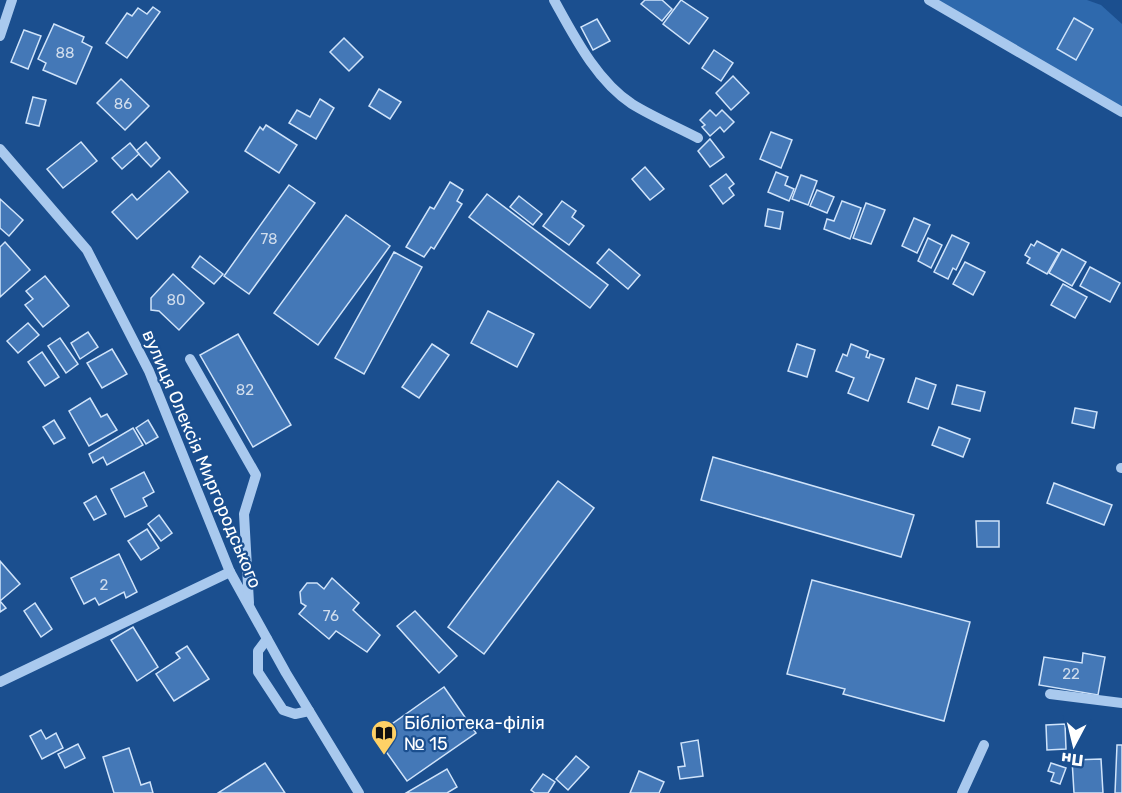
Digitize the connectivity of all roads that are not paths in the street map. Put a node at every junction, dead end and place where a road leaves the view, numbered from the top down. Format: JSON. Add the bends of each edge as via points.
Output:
{"nodes":[{"id":1,"x":12,"y":0,"type":"edge"},
{"id":2,"x":554,"y":0,"type":"edge"},
{"id":3,"x":929,"y":0,"type":"edge"},
{"id":4,"x":0,"y":36,"type":"edge"},
{"id":5,"x":1122,"y":112,"type":"edge"},
{"id":6,"x":698,"y":138,"type":"dead end"},
{"id":7,"x":0,"y":149,"type":"edge"},
{"id":8,"x":190,"y":359,"type":"dead end"},
{"id":9,"x":230,"y":572,"type":"junction"},
{"id":10,"x":249,"y":607,"type":"junction"},
{"id":11,"x":267,"y":639,"type":"junction"},
{"id":12,"x":0,"y":682,"type":"edge"},
{"id":13,"x":1050,"y":694,"type":"dead end"},
{"id":14,"x":1122,"y":703,"type":"edge"},
{"id":15,"x":309,"y":711,"type":"junction"},
{"id":16,"x":984,"y":745,"type":"dead end"},
{"id":17,"x":359,"y":793,"type":"edge"},
{"id":18,"x":962,"y":793,"type":"edge"}],
"edges":[{"from":1,"to":4,"type":"street"},
{"from":2,"to":6,"type":"street","via":[[603,77],[631,103]]},
{"from":3,"to":5,"type":"street"},
{"from":7,"to":9,"type":"street","name":"вулиця Олексія Миргородського","via":[[87,250],[149,371]]},
{"from":8,"to":10,"type":"street","via":[[256,475],[244,514]]},
{"from":9,"to":10,"type":"street","name":"вулиця Олексія Миргородського"},
{"from":9,"to":12,"type":"street"},
{"from":10,"to":11,"type":"street","name":"вулиця Олексія Миргородського"},
{"from":11,"to":15,"type":"street","name":"вулиця Олексія Миргородського"},
{"from":11,"to":15,"type":"street","via":[[258,651],[258,672],[283,710],[295,714]]},
{"from":13,"to":14,"type":"street"},
{"from":15,"to":17,"type":"street","name":"вулиця Олексія Миргородського"},
{"from":16,"to":18,"type":"street"}]}
